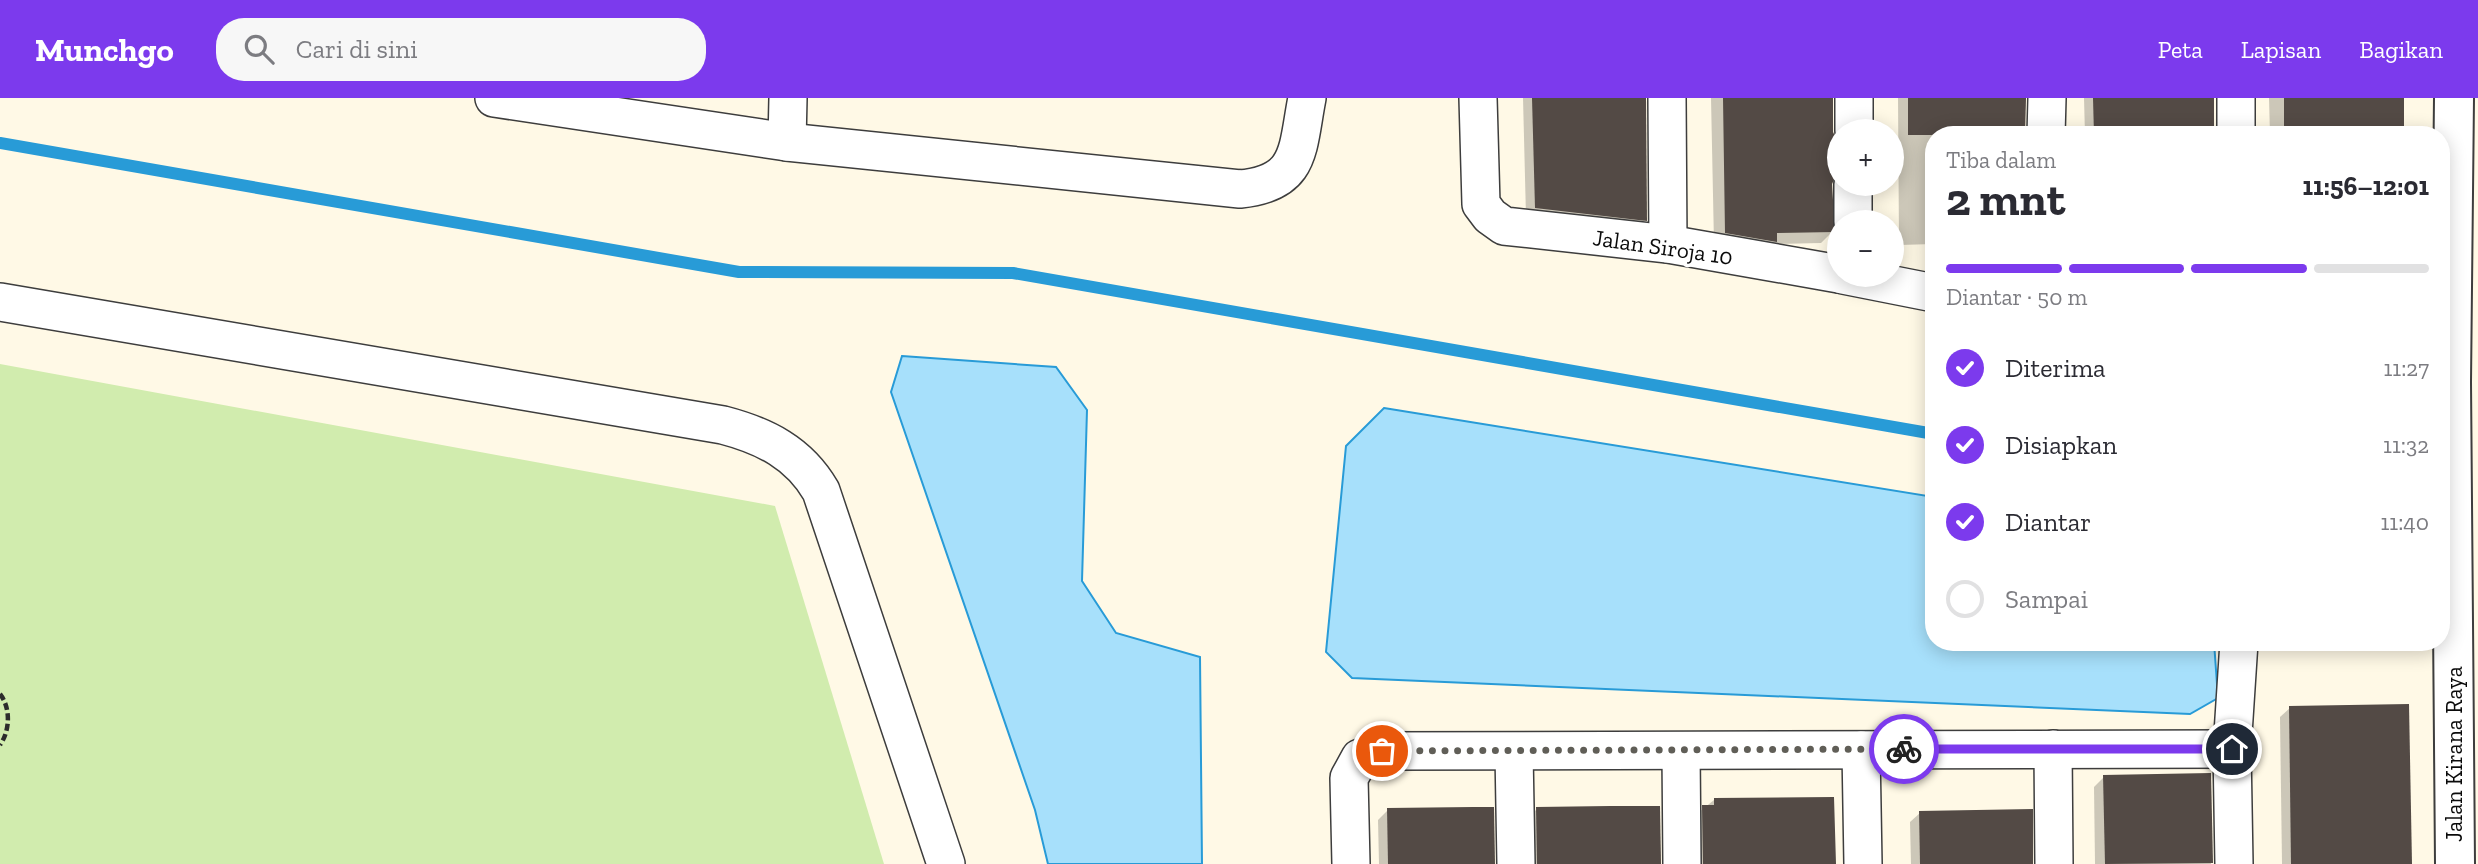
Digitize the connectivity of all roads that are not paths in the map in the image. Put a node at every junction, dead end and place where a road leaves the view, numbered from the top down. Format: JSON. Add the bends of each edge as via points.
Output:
{"nodes":[{"id":1,"x":494,"y":98,"type":"edge"},
{"id":2,"x":788,"y":98,"type":"edge"},
{"id":3,"x":1307,"y":98,"type":"edge"},
{"id":4,"x":1478,"y":98,"type":"edge"},
{"id":5,"x":1667,"y":98,"type":"edge"},
{"id":6,"x":1854,"y":98,"type":"edge"},
{"id":7,"x":2047,"y":98,"type":"edge"},
{"id":8,"x":2236,"y":98,"type":"edge"},
{"id":9,"x":2454,"y":98,"type":"edge"},
{"id":10,"x":1854,"y":119,"type":"edge"},
{"id":11,"x":2046,"y":126,"type":"edge"},
{"id":12,"x":2236,"y":126,"type":"edge"},
{"id":13,"x":787,"y":142,"type":"junction"},
{"id":14,"x":2466,"y":175,"type":"edge"},
{"id":15,"x":1668,"y":244,"type":"junction"},
{"id":16,"x":1827,"y":272,"type":"edge"},
{"id":17,"x":1904,"y":287,"type":"edge"},
{"id":18,"x":1925,"y":291,"type":"edge"},
{"id":19,"x":0,"y":302,"type":"edge"},
{"id":20,"x":2450,"y":341,"type":"edge"},
{"id":21,"x":2450,"y":470,"type":"edge"},
{"id":22,"x":2458,"y":639,"type":"edge"},
{"id":23,"x":2238,"y":651,"type":"edge"},
{"id":24,"x":2053,"y":749,"type":"junction"},
{"id":25,"x":2232,"y":749,"type":"junction"},
{"id":26,"x":1861,"y":750,"type":"junction"},
{"id":27,"x":1681,"y":751,"type":"junction"},
{"id":28,"x":1514,"y":752,"type":"junction"},
{"id":29,"x":946,"y":864,"type":"edge"},
{"id":30,"x":1351,"y":864,"type":"edge"},
{"id":31,"x":1516,"y":864,"type":"edge"},
{"id":32,"x":1682,"y":864,"type":"edge"},
{"id":33,"x":1863,"y":864,"type":"edge"},
{"id":34,"x":2054,"y":864,"type":"edge"},
{"id":35,"x":2234,"y":864,"type":"edge"},
{"id":36,"x":2455,"y":864,"type":"edge"}],
"edges":[{"from":1,"to":13,"type":"street"},
{"from":2,"to":13,"type":"street"},
{"from":3,"to":13,"type":"street","via":[[1294,160],[1284,175],[1273,183],[1240,190]]},
{"from":4,"to":15,"type":"street","name":"Jalan Siroja 10","via":[[1478,191],[1490,216],[1514,229]]},
{"from":5,"to":15,"type":"street"},
{"from":6,"to":10,"type":"street"},
{"from":7,"to":11,"type":"street"},
{"from":8,"to":12,"type":"street"},
{"from":9,"to":14,"type":"street","name":"Jalan Kirana Raya"},
{"from":14,"to":20,"type":"street","name":"Jalan Kirana Raya"},
{"from":15,"to":16,"type":"street","name":"Jalan Siroja 10"},
{"from":17,"to":18,"type":"street","name":"Jalan Siroja 10"},
{"from":19,"to":29,"type":"street","via":[[723,425],[774,443],[810,472],[821,491]]},
{"from":21,"to":22,"type":"street","name":"Jalan Kirana Raya"},
{"from":22,"to":36,"type":"street","name":"Jalan Kirana Raya"},
{"from":23,"to":25,"type":"street"},
{"from":24,"to":25,"type":"street"},
{"from":24,"to":26,"type":"street"},
{"from":24,"to":34,"type":"street"},
{"from":25,"to":35,"type":"street"},
{"from":26,"to":27,"type":"street"},
{"from":26,"to":33,"type":"street"},
{"from":27,"to":28,"type":"street"},
{"from":27,"to":32,"type":"street"},
{"from":28,"to":30,"type":"street","via":[[1382,751],[1360,758],[1349,778]]},
{"from":28,"to":31,"type":"street"}]}
